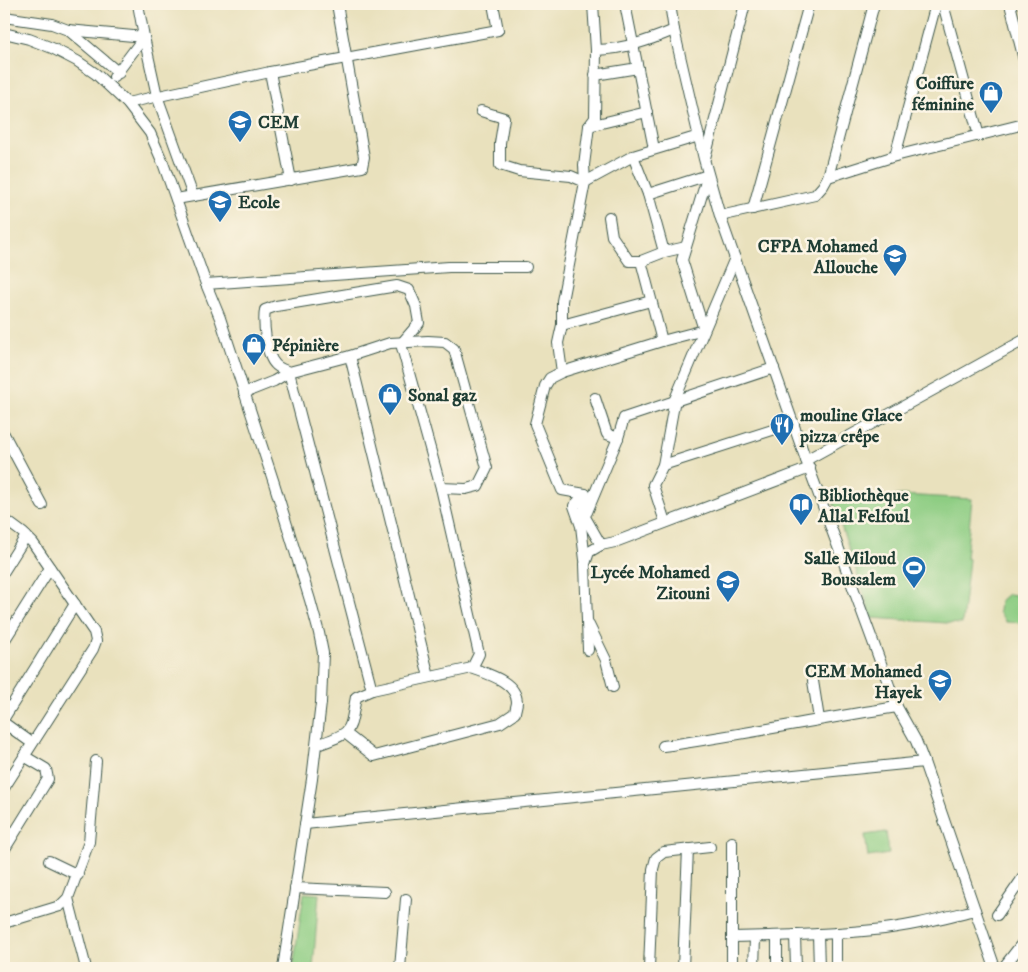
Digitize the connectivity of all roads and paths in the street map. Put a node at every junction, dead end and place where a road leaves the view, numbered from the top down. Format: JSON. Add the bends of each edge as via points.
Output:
{"nodes":[{"id":1,"x":138,"y":4,"type":"edge"},
{"id":2,"x":336,"y":4,"type":"edge"},
{"id":3,"x":493,"y":4,"type":"edge"},
{"id":4,"x":593,"y":4,"type":"edge"},
{"id":5,"x":625,"y":4,"type":"edge"},
{"id":6,"x":670,"y":4,"type":"edge"},
{"id":7,"x":745,"y":4,"type":"edge"},
{"id":8,"x":809,"y":4,"type":"edge"},
{"id":9,"x":874,"y":4,"type":"edge"},
{"id":10,"x":936,"y":4,"type":"edge"},
{"id":11,"x":943,"y":4,"type":"edge"},
{"id":12,"x":1010,"y":4,"type":"edge"},
{"id":13,"x":4,"y":17,"type":"edge"},
{"id":14,"x":68,"y":30,"type":"junction"},
{"id":15,"x":674,"y":30,"type":"junction"},
{"id":16,"x":4,"y":33,"type":"edge"},
{"id":17,"x":144,"y":37,"type":"junction"},
{"id":18,"x":633,"y":44,"type":"junction"},
{"id":19,"x":596,"y":50,"type":"junction"},
{"id":20,"x":346,"y":59,"type":"junction"},
{"id":21,"x":1024,"y":60,"type":"edge"},
{"id":22,"x":638,"y":68,"type":"junction"},
{"id":23,"x":270,"y":72,"type":"junction"},
{"id":24,"x":118,"y":73,"type":"junction"},
{"id":25,"x":595,"y":75,"type":"junction"},
{"id":26,"x":108,"y":83,"type":"junction"},
{"id":27,"x":157,"y":96,"type":"junction"},
{"id":28,"x":127,"y":103,"type":"junction"},
{"id":29,"x":480,"y":111,"type":"dead end"},
{"id":30,"x":647,"y":112,"type":"junction"},
{"id":31,"x":1024,"y":124,"type":"edge"},
{"id":32,"x":589,"y":126,"type":"junction"},
{"id":33,"x":699,"y":136,"type":"junction"},
{"id":34,"x":980,"y":136,"type":"junction"},
{"id":35,"x":654,"y":149,"type":"junction"},
{"id":36,"x":633,"y":156,"type":"junction"},
{"id":37,"x":895,"y":156,"type":"junction"},
{"id":38,"x":704,"y":159,"type":"junction"},
{"id":39,"x":708,"y":175,"type":"junction"},
{"id":40,"x":828,"y":177,"type":"junction"},
{"id":41,"x":291,"y":180,"type":"junction"},
{"id":42,"x":585,"y":182,"type":"junction"},
{"id":43,"x":648,"y":194,"type":"junction"},
{"id":44,"x":193,"y":196,"type":"junction"},
{"id":45,"x":176,"y":199,"type":"junction"},
{"id":46,"x":753,"y":209,"type":"junction"},
{"id":47,"x":720,"y":216,"type":"junction"},
{"id":48,"x":609,"y":217,"type":"dead end"},
{"id":49,"x":686,"y":247,"type":"junction"},
{"id":50,"x":664,"y":252,"type":"junction"},
{"id":51,"x":735,"y":258,"type":"junction"},
{"id":52,"x":641,"y":261,"type":"junction"},
{"id":53,"x":526,"y":267,"type":"dead end"},
{"id":54,"x":206,"y":284,"type":"junction"},
{"id":55,"x":651,"y":302,"type":"junction"},
{"id":56,"x":562,"y":325,"type":"junction"},
{"id":57,"x":704,"y":330,"type":"junction"},
{"id":58,"x":1024,"y":340,"type":"edge"},
{"id":59,"x":662,"y":341,"type":"junction"},
{"id":60,"x":401,"y":344,"type":"junction"},
{"id":61,"x":350,"y":356,"type":"junction"},
{"id":62,"x":774,"y":368,"type":"junction"},
{"id":63,"x":289,"y":372,"type":"junction"},
{"id":64,"x":562,"y":372,"type":"junction"},
{"id":65,"x":244,"y":393,"type":"junction"},
{"id":66,"x":595,"y":398,"type":"dead end"},
{"id":67,"x":675,"y":401,"type":"junction"},
{"id":68,"x":794,"y":423,"type":"junction"},
{"id":69,"x":4,"y":434,"type":"edge"},
{"id":70,"x":618,"y":438,"type":"junction"},
{"id":71,"x":808,"y":464,"type":"junction"},
{"id":72,"x":663,"y":465,"type":"junction"},
{"id":73,"x":441,"y":488,"type":"junction"},
{"id":74,"x":585,"y":494,"type":"junction"},
{"id":75,"x":42,"y":505,"type":"dead end"},
{"id":76,"x":585,"y":517,"type":"junction"},
{"id":77,"x":4,"y":519,"type":"edge"},
{"id":78,"x":664,"y":522,"type":"junction"},
{"id":79,"x":26,"y":536,"type":"junction"},
{"id":80,"x":601,"y":544,"type":"junction"},
{"id":81,"x":586,"y":564,"type":"junction"},
{"id":82,"x":50,"y":568,"type":"junction"},
{"id":83,"x":4,"y":571,"type":"edge"},
{"id":84,"x":75,"y":604,"type":"junction"},
{"id":85,"x":587,"y":622,"type":"junction"},
{"id":86,"x":4,"y":641,"type":"edge"},
{"id":87,"x":588,"y":650,"type":"dead end"},
{"id":88,"x":472,"y":668,"type":"junction"},
{"id":89,"x":429,"y":676,"type":"junction"},
{"id":90,"x":813,"y":681,"type":"dead end"},
{"id":91,"x":613,"y":687,"type":"dead end"},
{"id":92,"x":372,"y":690,"type":"junction"},
{"id":93,"x":897,"y":707,"type":"junction"},
{"id":94,"x":4,"y":718,"type":"edge"},
{"id":95,"x":819,"y":719,"type":"junction"},
{"id":96,"x":4,"y":723,"type":"edge"},
{"id":97,"x":345,"y":733,"type":"junction"},
{"id":98,"x":32,"y":743,"type":"junction"},
{"id":99,"x":317,"y":745,"type":"junction"},
{"id":100,"x":662,"y":746,"type":"dead end"},
{"id":101,"x":24,"y":756,"type":"junction"},
{"id":102,"x":96,"y":762,"type":"dead end"},
{"id":103,"x":924,"y":762,"type":"junction"},
{"id":104,"x":4,"y":788,"type":"edge"},
{"id":105,"x":306,"y":824,"type":"junction"},
{"id":106,"x":732,"y":842,"type":"dead end"},
{"id":107,"x":710,"y":847,"type":"dead end"},
{"id":108,"x":688,"y":849,"type":"junction"},
{"id":109,"x":4,"y":850,"type":"edge"},
{"id":110,"x":49,"y":861,"type":"dead end"},
{"id":111,"x":78,"y":874,"type":"junction"},
{"id":112,"x":1024,"y":876,"type":"edge"},
{"id":113,"x":294,"y":888,"type":"junction"},
{"id":114,"x":385,"y":892,"type":"dead end"},
{"id":115,"x":68,"y":898,"type":"junction"},
{"id":116,"x":406,"y":900,"type":"dead end"},
{"id":117,"x":975,"y":910,"type":"junction"},
{"id":118,"x":997,"y":915,"type":"dead end"},
{"id":119,"x":4,"y":923,"type":"edge"},
{"id":120,"x":836,"y":933,"type":"junction"},
{"id":121,"x":818,"y":934,"type":"junction"},
{"id":122,"x":754,"y":936,"type":"junction"},
{"id":123,"x":777,"y":936,"type":"junction"},
{"id":124,"x":795,"y":936,"type":"junction"},
{"id":125,"x":732,"y":937,"type":"junction"},
{"id":126,"x":1024,"y":941,"type":"edge"},
{"id":127,"x":86,"y":968,"type":"edge"},
{"id":128,"x":283,"y":968,"type":"edge"},
{"id":129,"x":400,"y":968,"type":"edge"},
{"id":130,"x":649,"y":968,"type":"edge"},
{"id":131,"x":683,"y":968,"type":"edge"},
{"id":132,"x":732,"y":968,"type":"edge"},
{"id":133,"x":754,"y":968,"type":"edge"},
{"id":134,"x":778,"y":968,"type":"edge"},
{"id":135,"x":796,"y":968,"type":"edge"},
{"id":136,"x":819,"y":968,"type":"edge"},
{"id":137,"x":836,"y":968,"type":"edge"},
{"id":138,"x":995,"y":968,"type":"edge"},
{"id":139,"x":1003,"y":968,"type":"edge"}],
"edges":[{"from":1,"to":17,"type":"street"},
{"from":2,"to":20,"type":"street"},
{"from":3,"to":20,"type":"street","via":[[498,30]]},
{"from":4,"to":19,"type":"street"},
{"from":5,"to":18,"type":"street"},
{"from":6,"to":15,"type":"street"},
{"from":7,"to":38,"type":"street"},
{"from":8,"to":46,"type":"street"},
{"from":9,"to":40,"type":"street"},
{"from":10,"to":37,"type":"street"},
{"from":11,"to":34,"type":"street"},
{"from":12,"to":21,"type":"street"},
{"from":13,"to":14,"type":"street","via":[[52,24]]},
{"from":14,"to":17,"type":"street"},
{"from":14,"to":24,"type":"street"},
{"from":15,"to":18,"type":"street"},
{"from":15,"to":33,"type":"street"},
{"from":16,"to":26,"type":"street","via":[[52,48]]},
{"from":17,"to":24,"type":"street"},
{"from":17,"to":27,"type":"street"},
{"from":18,"to":19,"type":"street","via":[[616,50]]},
{"from":18,"to":22,"type":"street"},
{"from":19,"to":25,"type":"street"},
{"from":20,"to":23,"type":"street"},
{"from":20,"to":41,"type":"street","via":[[364,162],[362,167]]},
{"from":22,"to":25,"type":"street"},
{"from":22,"to":30,"type":"street"},
{"from":23,"to":27,"type":"street"},
{"from":23,"to":41,"type":"street"},
{"from":24,"to":26,"type":"street"},
{"from":25,"to":32,"type":"street","via":[[595,118]]},
{"from":26,"to":28,"type":"street"},
{"from":27,"to":28,"type":"street"},
{"from":27,"to":44,"type":"street"},
{"from":28,"to":45,"type":"street","via":[[157,148]]},
{"from":29,"to":42,"type":"street","via":[[504,118],[500,165],[519,171],[571,176]]},
{"from":30,"to":32,"type":"street"},
{"from":30,"to":35,"type":"street"},
{"from":31,"to":34,"type":"street"},
{"from":32,"to":42,"type":"street"},
{"from":33,"to":35,"type":"street"},
{"from":33,"to":38,"type":"street"},
{"from":34,"to":37,"type":"street"},
{"from":35,"to":36,"type":"street"},
{"from":36,"to":42,"type":"street"},
{"from":36,"to":43,"type":"street"},
{"from":37,"to":40,"type":"street"},
{"from":38,"to":39,"type":"street"},
{"from":39,"to":43,"type":"street"},
{"from":39,"to":47,"type":"street"},
{"from":39,"to":49,"type":"street"},
{"from":40,"to":46,"type":"street","via":[[815,194]]},
{"from":41,"to":44,"type":"street"},
{"from":42,"to":56,"type":"street","via":[[562,301]]},
{"from":43,"to":50,"type":"street"},
{"from":44,"to":45,"type":"street"},
{"from":45,"to":54,"type":"street"},
{"from":46,"to":47,"type":"street"},
{"from":47,"to":51,"type":"street"},
{"from":48,"to":52,"type":"street","via":[[612,236],[628,261]]},
{"from":49,"to":50,"type":"street"},
{"from":49,"to":57,"type":"street","via":[[682,260]]},
{"from":50,"to":52,"type":"street"},
{"from":51,"to":57,"type":"street"},
{"from":51,"to":62,"type":"street"},
{"from":52,"to":55,"type":"street"},
{"from":53,"to":54,"type":"street","via":[[449,267]]},
{"from":54,"to":65,"type":"street"},
{"from":55,"to":56,"type":"street"},
{"from":55,"to":59,"type":"street"},
{"from":56,"to":64,"type":"street","via":[[558,343]]},
{"from":57,"to":59,"type":"street"},
{"from":57,"to":67,"type":"street"},
{"from":58,"to":71,"type":"street"},
{"from":59,"to":64,"type":"street"},
{"from":60,"to":61,"type":"street","via":[[390,343]]},
{"from":60,"to":63,"type":"street","via":[[419,323],[409,290],[397,286],[276,306],[265,310],[264,322],[275,364]]},
{"from":60,"to":73,"type":"street"},
{"from":60,"to":73,"type":"street","via":[[444,342],[454,349],[487,468],[478,486]]},
{"from":61,"to":63,"type":"street"},
{"from":61,"to":89,"type":"street"},
{"from":62,"to":67,"type":"street"},
{"from":62,"to":68,"type":"street"},
{"from":63,"to":65,"type":"street"},
{"from":63,"to":92,"type":"street"},
{"from":64,"to":74,"type":"street","via":[[550,378],[545,386],[535,424],[562,490]]},
{"from":65,"to":99,"type":"street","via":[[321,644],[322,703]]},
{"from":66,"to":70,"type":"street","via":[[607,434]]},
{"from":67,"to":70,"type":"street","via":[[624,418]]},
{"from":67,"to":72,"type":"street"},
{"from":68,"to":71,"type":"street"},
{"from":68,"to":72,"type":"street"},
{"from":69,"to":75,"type":"street"},
{"from":70,"to":76,"type":"street"},
{"from":71,"to":78,"type":"street"},
{"from":71,"to":93,"type":"street"},
{"from":72,"to":78,"type":"street","via":[[653,486]]},
{"from":73,"to":88,"type":"street","via":[[479,654]]},
{"from":74,"to":76,"type":"street"},
{"from":74,"to":81,"type":"street","via":[[574,506],[581,526]]},
{"from":76,"to":80,"type":"street"},
{"from":77,"to":79,"type":"street"},
{"from":78,"to":80,"type":"street"},
{"from":79,"to":82,"type":"street"},
{"from":79,"to":83,"type":"street"},
{"from":80,"to":81,"type":"street","via":[[589,552]]},
{"from":81,"to":85,"type":"street"},
{"from":82,"to":84,"type":"street"},
{"from":82,"to":86,"type":"street"},
{"from":84,"to":94,"type":"street"},
{"from":84,"to":98,"type":"street","via":[[94,632],[95,644]]},
{"from":85,"to":87,"type":"street"},
{"from":85,"to":91,"type":"street","via":[[606,660]]},
{"from":88,"to":89,"type":"street"},
{"from":88,"to":97,"type":"street","via":[[503,680],[514,691],[517,701],[515,713],[500,723],[374,756]]},
{"from":89,"to":92,"type":"street"},
{"from":90,"to":95,"type":"street"},
{"from":92,"to":97,"type":"street","via":[[356,697],[351,727]]},
{"from":93,"to":95,"type":"street"},
{"from":93,"to":103,"type":"street"},
{"from":95,"to":100,"type":"street"},
{"from":96,"to":98,"type":"street"},
{"from":97,"to":99,"type":"street"},
{"from":98,"to":101,"type":"street"},
{"from":99,"to":105,"type":"street"},
{"from":101,"to":104,"type":"street"},
{"from":101,"to":109,"type":"street","via":[[46,769],[48,779]]},
{"from":102,"to":111,"type":"street","via":[[89,842]]},
{"from":103,"to":105,"type":"street"},
{"from":103,"to":117,"type":"street"},
{"from":105,"to":113,"type":"street"},
{"from":106,"to":125,"type":"street"},
{"from":107,"to":108,"type":"street"},
{"from":108,"to":130,"type":"street","via":[[664,852],[654,864]]},
{"from":108,"to":131,"type":"street"},
{"from":110,"to":111,"type":"street"},
{"from":111,"to":115,"type":"street"},
{"from":112,"to":118,"type":"street"},
{"from":113,"to":114,"type":"street"},
{"from":113,"to":128,"type":"street"},
{"from":115,"to":119,"type":"street","via":[[60,906]]},
{"from":115,"to":127,"type":"street"},
{"from":116,"to":129,"type":"street"},
{"from":117,"to":120,"type":"street","via":[[875,930]]},
{"from":117,"to":138,"type":"street"},
{"from":120,"to":121,"type":"street"},
{"from":120,"to":137,"type":"street"},
{"from":121,"to":124,"type":"street"},
{"from":121,"to":136,"type":"street"},
{"from":122,"to":123,"type":"street"},
{"from":122,"to":125,"type":"street"},
{"from":122,"to":133,"type":"street"},
{"from":123,"to":124,"type":"street"},
{"from":123,"to":134,"type":"street"},
{"from":124,"to":135,"type":"street"},
{"from":125,"to":132,"type":"street"},
{"from":126,"to":139,"type":"street"}]}
